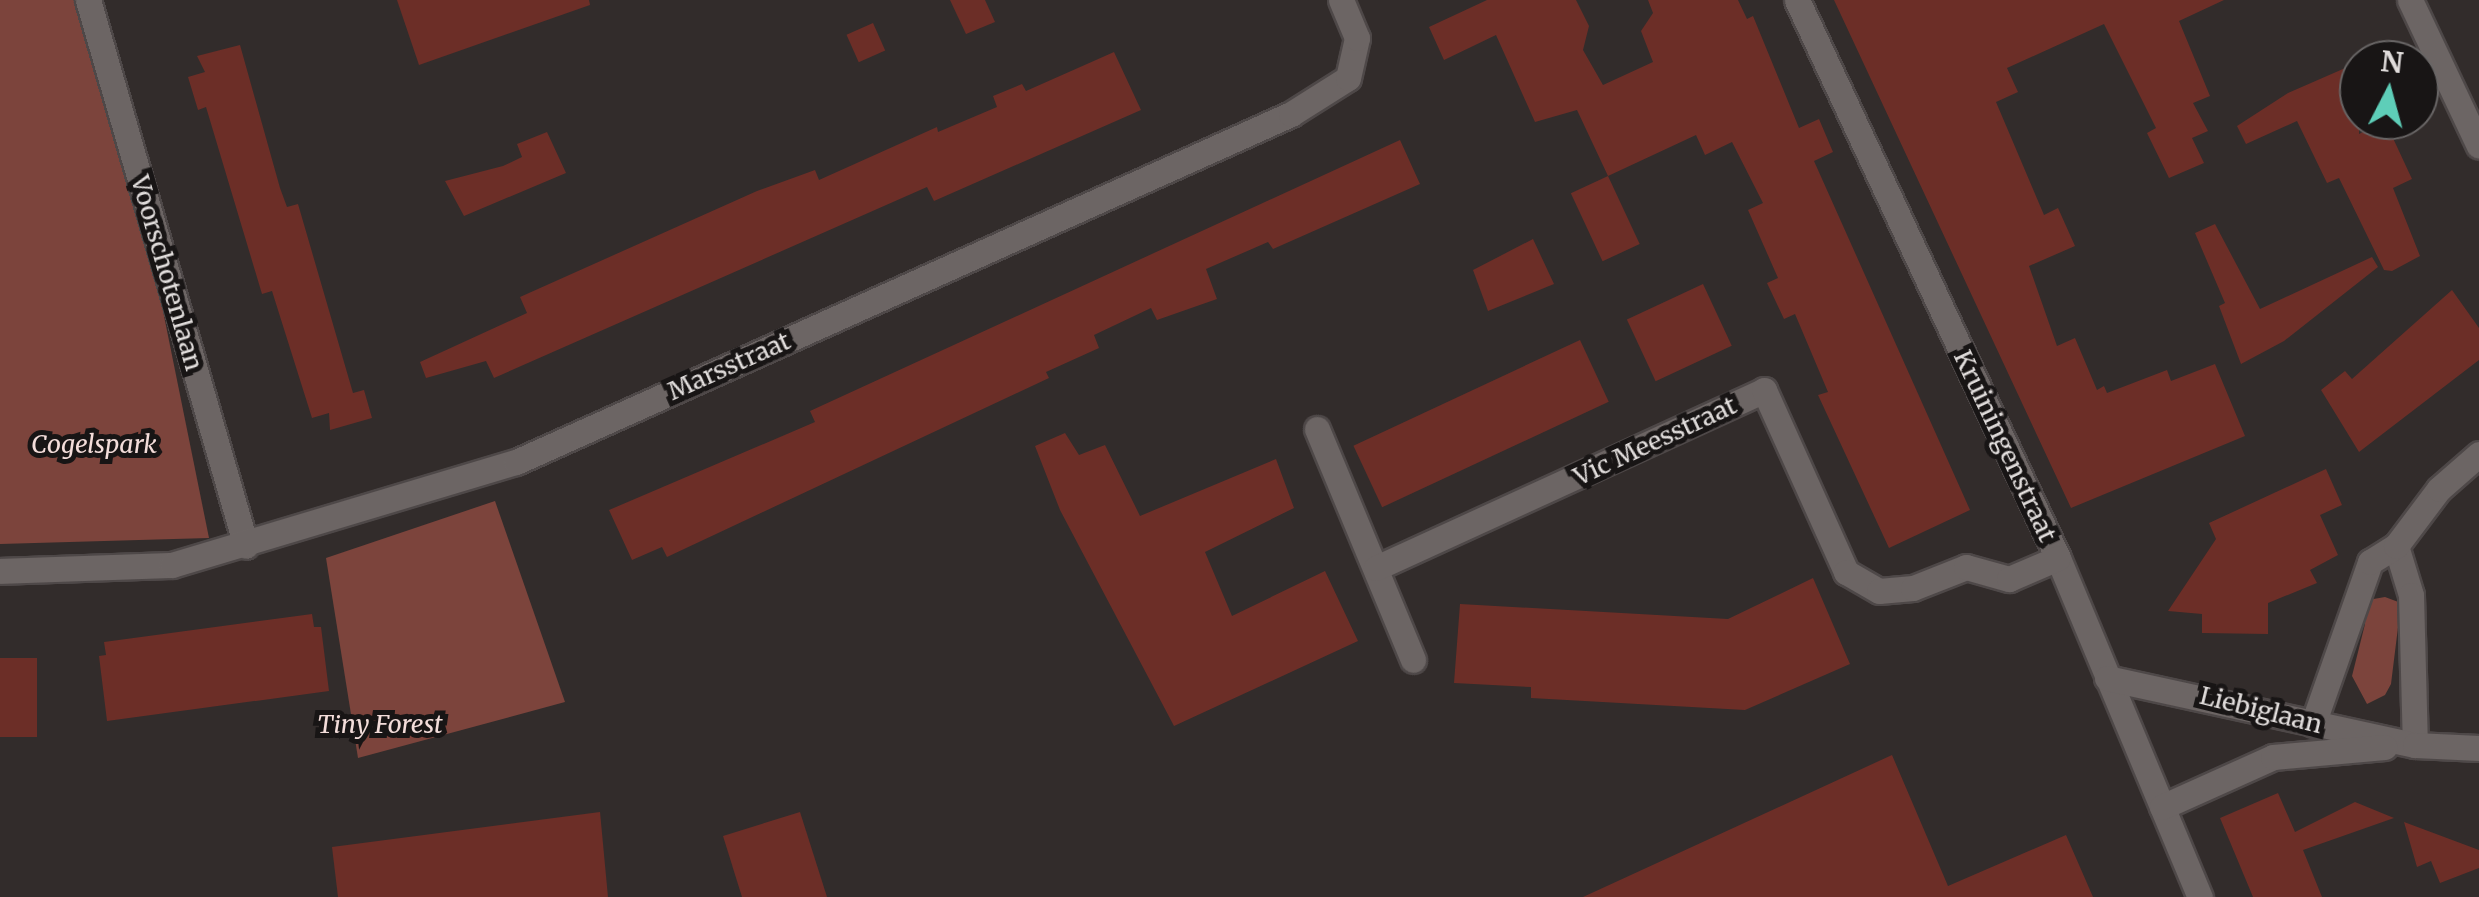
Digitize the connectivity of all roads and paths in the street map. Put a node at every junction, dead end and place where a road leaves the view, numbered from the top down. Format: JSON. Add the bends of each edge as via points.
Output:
{"nodes":[{"id":1,"x":88,"y":0,"type":"edge"},
{"id":2,"x":1341,"y":0,"type":"edge"},
{"id":3,"x":1797,"y":0,"type":"edge"},
{"id":4,"x":2410,"y":0,"type":"edge"},
{"id":5,"x":2479,"y":146,"type":"edge"},
{"id":6,"x":1317,"y":429,"type":"dead end"},
{"id":7,"x":2479,"y":454,"type":"edge"},
{"id":8,"x":246,"y":546,"type":"junction"},
{"id":9,"x":2396,"y":546,"type":"junction"},
{"id":10,"x":2058,"y":558,"type":"junction"},
{"id":11,"x":1376,"y":568,"type":"junction"},
{"id":12,"x":0,"y":571,"type":"edge"},
{"id":13,"x":1413,"y":660,"type":"dead end"},
{"id":14,"x":2107,"y":678,"type":"junction"},
{"id":15,"x":2314,"y":724,"type":"junction"},
{"id":16,"x":2415,"y":744,"type":"junction"},
{"id":17,"x":2479,"y":748,"type":"edge"},
{"id":18,"x":2162,"y":807,"type":"junction"},
{"id":19,"x":2200,"y":897,"type":"edge"}],
"edges":[{"from":1,"to":8,"type":"street","name":"Voorschotenlaan"},
{"from":2,"to":8,"type":"street","name":"Marsstraat","via":[[1357,38],[1348,78],[1291,114],[516,462]]},
{"from":3,"to":10,"type":"street","name":"Kruiningenstraat"},
{"from":4,"to":5,"type":"street"},
{"from":6,"to":11,"type":"street"},
{"from":7,"to":9,"type":"street","via":[[2439,489]]},
{"from":8,"to":12,"type":"street","name":"Marsstraat","via":[[172,565]]},
{"from":9,"to":15,"type":"street","via":[[2370,562]]},
{"from":9,"to":16,"type":"street","via":[[2411,596]]},
{"from":10,"to":11,"type":"street","name":"Vic Meesstraat","via":[[2009,579],[1966,567],[1913,588],[1878,592],[1846,572],[1764,390]]},
{"from":10,"to":14,"type":"street","name":"Kruiningenstraat"},
{"from":11,"to":13,"type":"street"},
{"from":14,"to":15,"type":"street","name":"Liebiglaan","via":[[2182,689]]},
{"from":14,"to":18,"type":"street","name":"Kruiningenstraat"},
{"from":15,"to":16,"type":"street","name":"Liebiglaan"},
{"from":16,"to":17,"type":"street","name":"Liebiglaan"},
{"from":16,"to":18,"type":"street","name":"Liebiglaan","via":[[2273,757]]},
{"from":18,"to":19,"type":"street","name":"Kruiningenstraat"}]}
